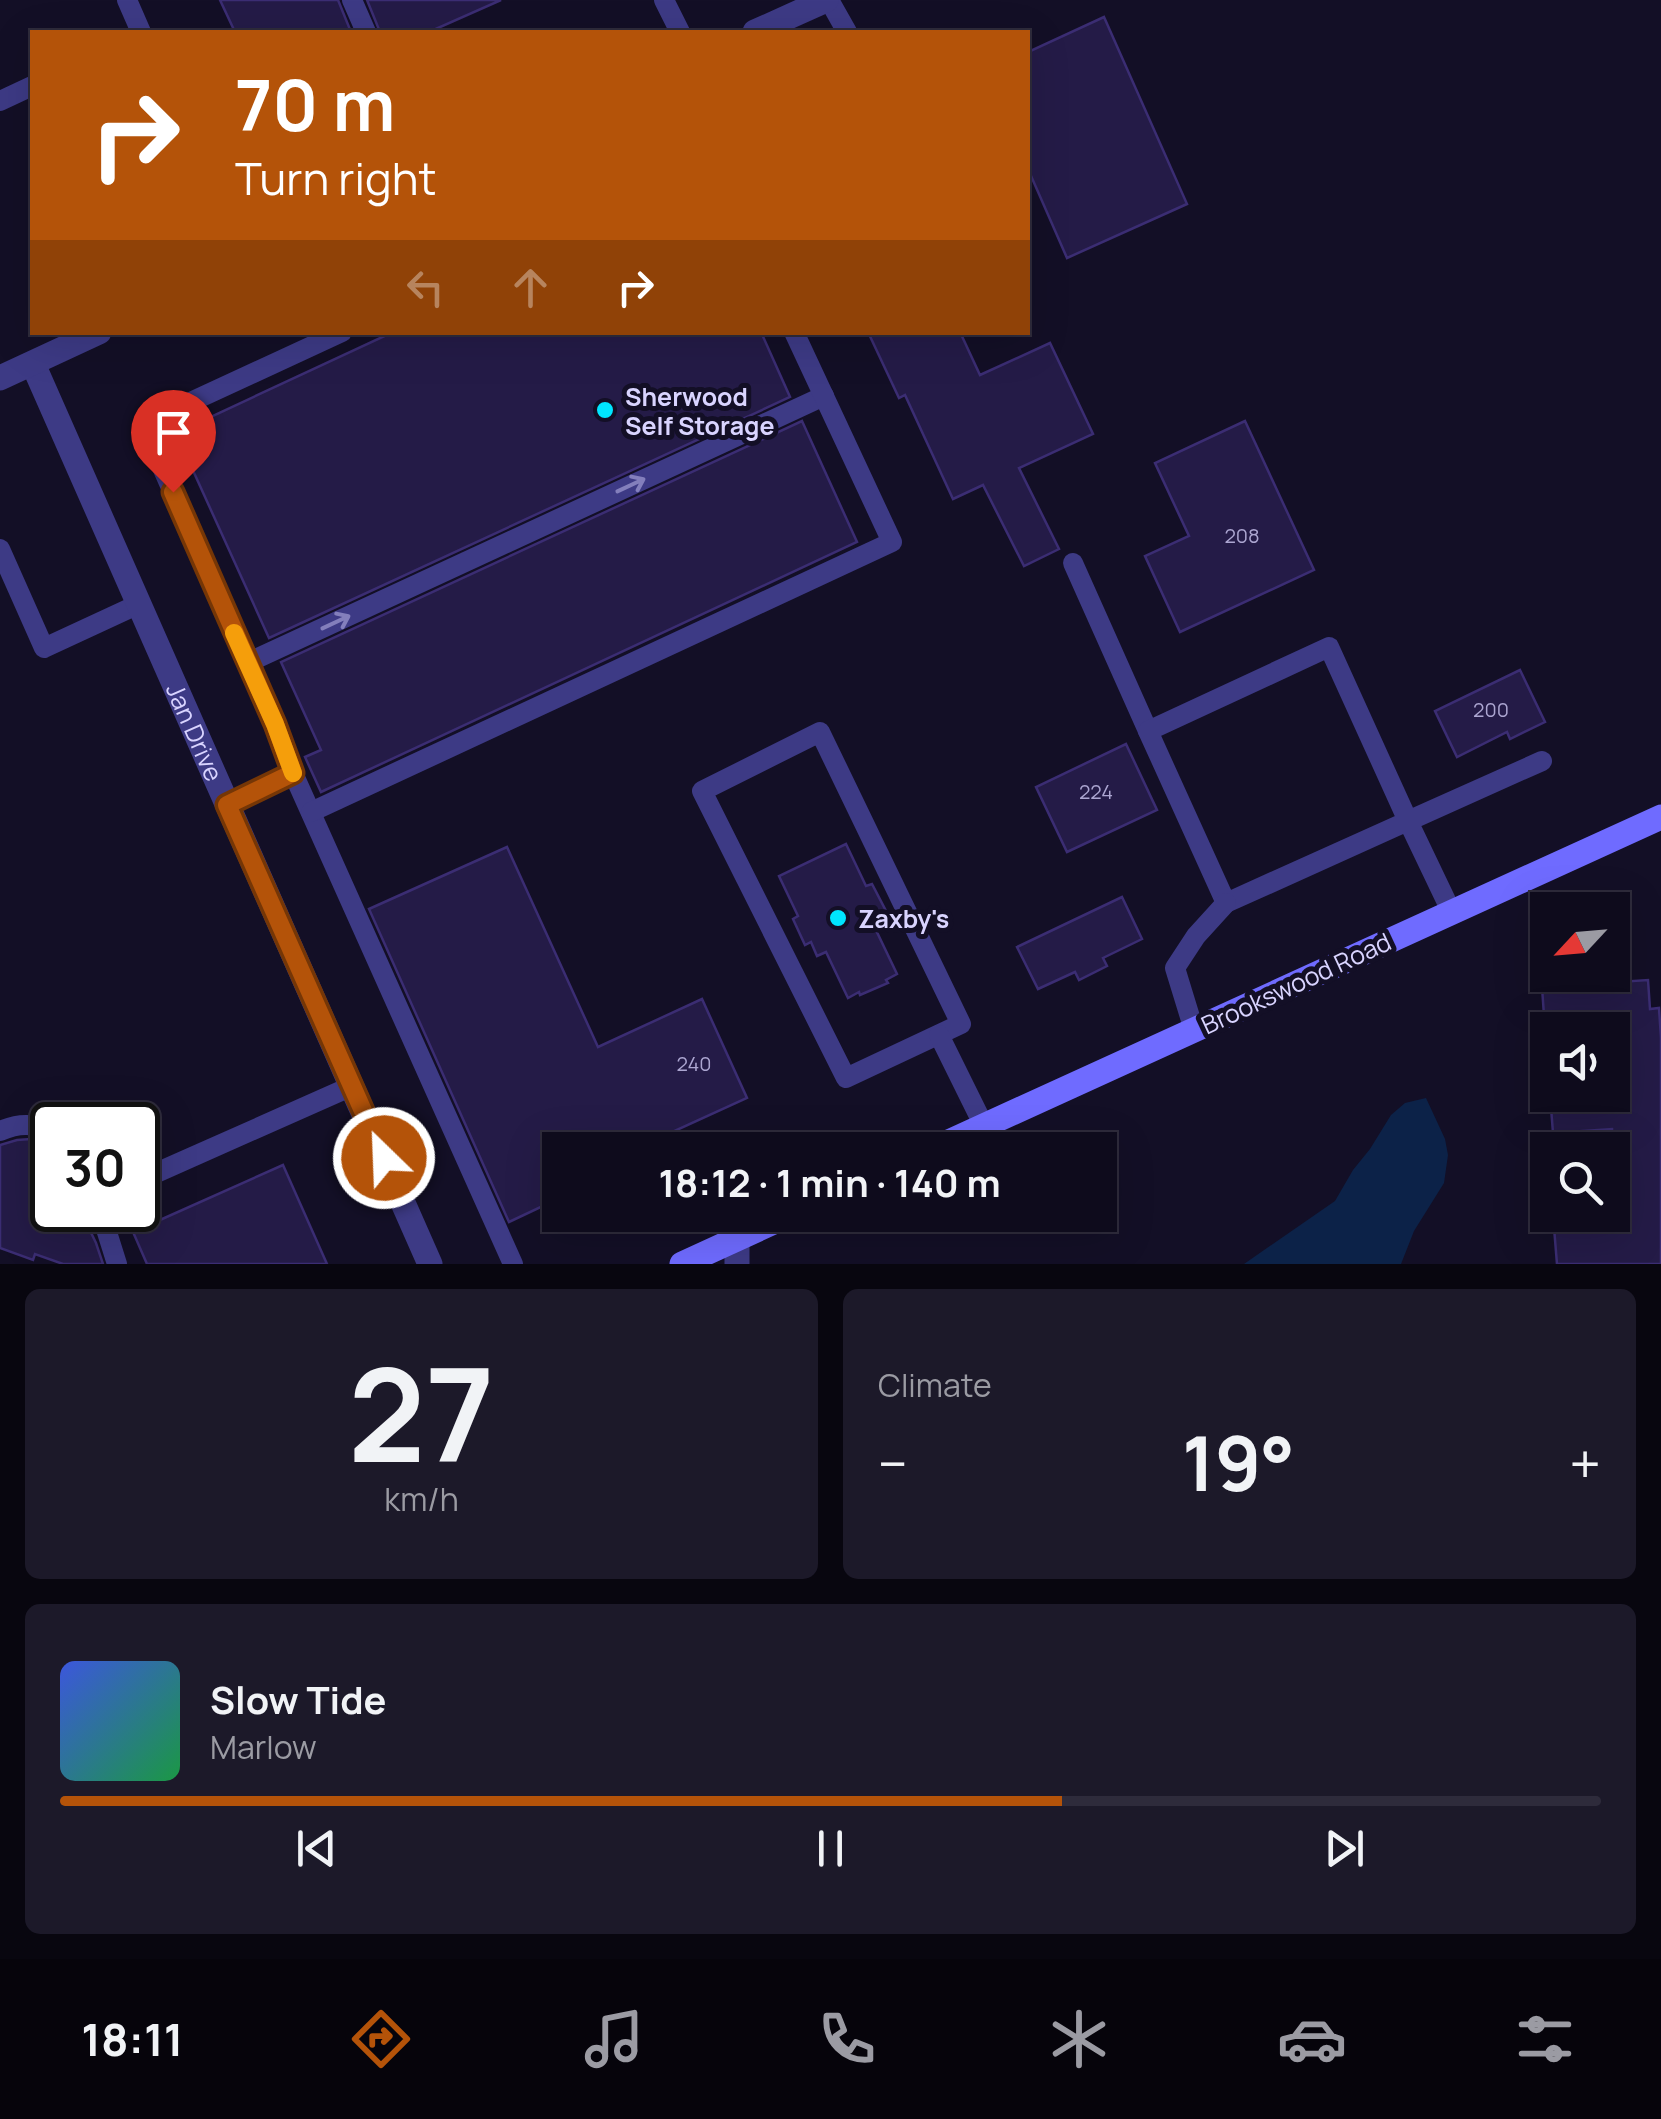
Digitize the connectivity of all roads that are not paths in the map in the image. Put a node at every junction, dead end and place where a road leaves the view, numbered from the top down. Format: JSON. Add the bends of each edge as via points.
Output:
{"nodes":[{"id":1,"x":128,"y":0,"type":"edge"},
{"id":2,"x":352,"y":0,"type":"edge"},
{"id":3,"x":664,"y":0,"type":"edge"},
{"id":4,"x":828,"y":0,"type":"edge"},
{"id":5,"x":140,"y":30,"type":"edge"},
{"id":6,"x":365,"y":30,"type":"edge"},
{"id":7,"x":679,"y":30,"type":"edge"},
{"id":8,"x":760,"y":30,"type":"edge"},
{"id":9,"x":846,"y":30,"type":"edge"},
{"id":10,"x":30,"y":87,"type":"edge"},
{"id":11,"x":0,"y":101,"type":"edge"},
{"id":12,"x":94,"y":335,"type":"edge"},
{"id":13,"x":336,"y":335,"type":"edge"},
{"id":14,"x":795,"y":335,"type":"edge"},
{"id":15,"x":34,"y":364,"type":"junction"},
{"id":16,"x":0,"y":378,"type":"edge"},
{"id":17,"x":824,"y":396,"type":"junction"},
{"id":18,"x":0,"y":549,"type":"edge"},
{"id":19,"x":1074,"y":563,"type":"dead end"},
{"id":20,"x":138,"y":604,"type":"junction"},
{"id":21,"x":248,"y":663,"type":"junction"},
{"id":22,"x":1148,"y":731,"type":"junction"},
{"id":23,"x":1542,"y":761,"type":"dead end"},
{"id":24,"x":293,"y":773,"type":"junction"},
{"id":25,"x":1661,"y":802,"type":"edge"},
{"id":26,"x":227,"y":805,"type":"junction"},
{"id":27,"x":311,"y":812,"type":"junction"},
{"id":28,"x":1661,"y":817,"type":"edge"},
{"id":29,"x":1408,"y":821,"type":"junction"},
{"id":30,"x":1606,"y":842,"type":"junction"},
{"id":31,"x":1226,"y":903,"type":"junction"},
{"id":32,"x":1450,"y":912,"type":"junction"},
{"id":33,"x":1194,"y":1030,"type":"junction"},
{"id":34,"x":939,"y":1035,"type":"junction"},
{"id":35,"x":352,"y":1086,"type":"junction"},
{"id":36,"x":30,"y":1126,"type":"edge"},
{"id":37,"x":984,"y":1126,"type":"junction"},
{"id":38,"x":0,"y":1132,"type":"edge"},
{"id":39,"x":971,"y":1132,"type":"edge"},
{"id":40,"x":160,"y":1171,"type":"edge"},
{"id":41,"x":107,"y":1232,"type":"edge"},
{"id":42,"x":764,"y":1232,"type":"edge"},
{"id":43,"x":737,"y":1251,"type":"edge"},
{"id":44,"x":117,"y":1264,"type":"edge"},
{"id":45,"x":430,"y":1264,"type":"edge"},
{"id":46,"x":513,"y":1264,"type":"edge"},
{"id":47,"x":682,"y":1264,"type":"edge"}],
"edges":[{"from":1,"to":5,"type":"lane"},
{"from":2,"to":6,"type":"lane"},
{"from":3,"to":7,"type":"lane"},
{"from":4,"to":8,"type":"street"},
{"from":4,"to":9,"type":"lane"},
{"from":10,"to":11,"type":"lane"},
{"from":12,"to":15,"type":"street"},
{"from":13,"to":21,"type":"lane","via":[[143,424]]},
{"from":14,"to":17,"type":"lane"},
{"from":15,"to":16,"type":"street"},
{"from":15,"to":20,"type":"street","name":"Jan Drive"},
{"from":21,"to":17,"type":"lane","one_way":true},
{"from":17,"to":27,"type":"lane","via":[[892,542]]},
{"from":18,"to":20,"type":"lane","via":[[44,648]]},
{"from":19,"to":22,"type":"lane"},
{"from":20,"to":26,"type":"street","name":"Jan Drive"},
{"from":21,"to":24,"type":"lane"},
{"from":22,"to":29,"type":"lane","via":[[1329,647]]},
{"from":22,"to":31,"type":"lane"},
{"from":23,"to":29,"type":"lane"},
{"from":24,"to":26,"type":"lane"},
{"from":24,"to":27,"type":"lane"},
{"from":25,"to":30,"type":"main road"},
{"from":26,"to":35,"type":"street","name":"Jan Drive"},
{"from":27,"to":46,"type":"lane"},
{"from":28,"to":30,"type":"main road","name":"Brookswood Road"},
{"from":29,"to":31,"type":"lane"},
{"from":29,"to":32,"type":"lane"},
{"from":30,"to":32,"type":"main road","name":"Brookswood Road"},
{"from":31,"to":33,"type":"lane","via":[[1175,968]]},
{"from":32,"to":33,"type":"main road","name":"Brookswood Road"},
{"from":33,"to":37,"type":"main road","name":"Brookswood Road"},
{"from":34,"to":34,"type":"lane","via":[[961,1024],[820,732],[702,791],[846,1078]]},
{"from":34,"to":37,"type":"lane"},
{"from":35,"to":40,"type":"lane"},
{"from":35,"to":45,"type":"street","name":"Jan Drive"},
{"from":36,"to":38,"type":"lane"},
{"from":37,"to":39,"type":"main road","name":"Brookswood Road"},
{"from":41,"to":44,"type":"lane"},
{"from":42,"to":43,"type":"main road"},
{"from":43,"to":47,"type":"main road"}]}
